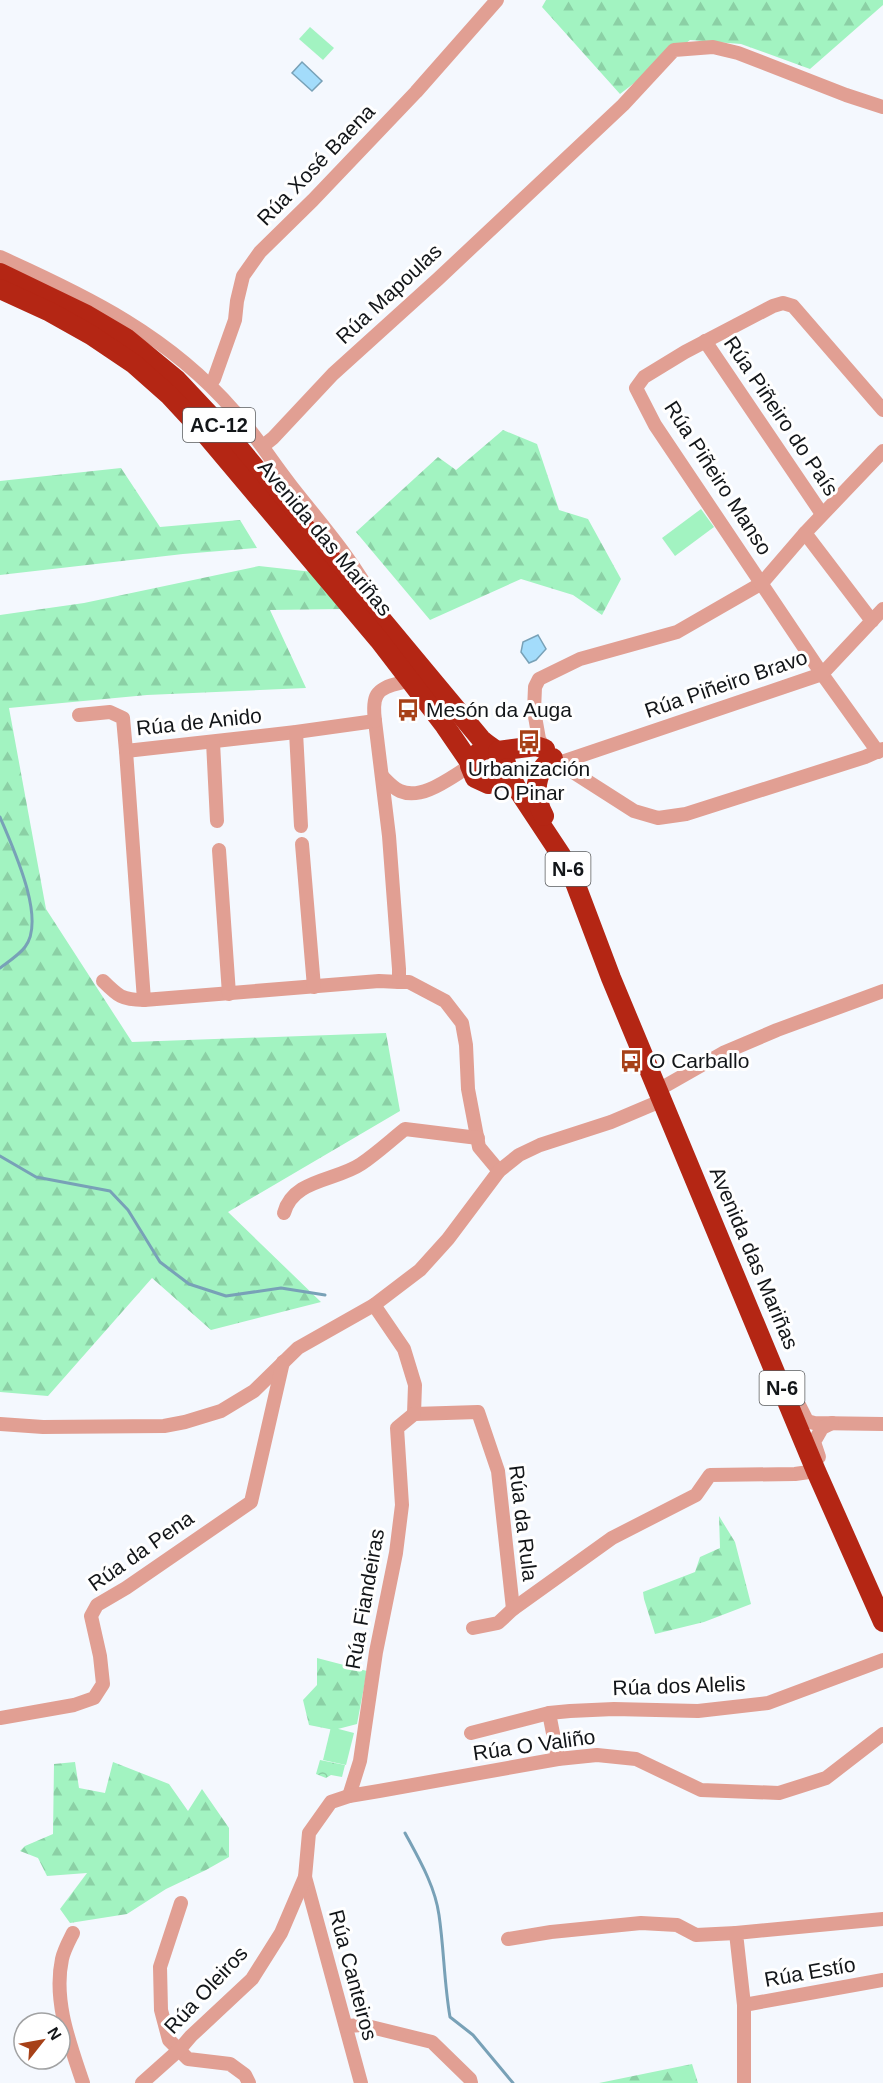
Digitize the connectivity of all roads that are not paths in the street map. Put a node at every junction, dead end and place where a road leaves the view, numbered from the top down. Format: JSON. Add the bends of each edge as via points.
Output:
{"nodes":[{"id":1,"x":497,"y":0,"type":"edge"},
{"id":2,"x":883,"y":107,"type":"edge"},
{"id":3,"x":0,"y":257,"type":"edge"},
{"id":4,"x":0,"y":273,"type":"edge"},
{"id":5,"x":0,"y":289,"type":"edge"},
{"id":6,"x":705,"y":341,"type":"junction"},
{"id":7,"x":210,"y":384,"type":"junction"},
{"id":8,"x":883,"y":410,"type":"edge"},
{"id":9,"x":262,"y":446,"type":"junction"},
{"id":10,"x":883,"y":451,"type":"edge"},
{"id":11,"x":822,"y":514,"type":"junction"},
{"id":12,"x":805,"y":533,"type":"junction"},
{"id":13,"x":762,"y":583,"type":"junction"},
{"id":14,"x":883,"y":609,"type":"edge"},
{"id":15,"x":872,"y":621,"type":"junction"},
{"id":16,"x":392,"y":633,"type":"junction"},
{"id":17,"x":394,"y":658,"type":"junction"},
{"id":18,"x":822,"y":674,"type":"junction"},
{"id":19,"x":400,"y":683,"type":"junction"},
{"id":20,"x":79,"y":715,"type":"dead end"},
{"id":21,"x":375,"y":721,"type":"junction"},
{"id":22,"x":446,"y":726,"type":"junction"},
{"id":23,"x":296,"y":732,"type":"junction"},
{"id":24,"x":213,"y":742,"type":"junction"},
{"id":25,"x":126,"y":751,"type":"junction"},
{"id":26,"x":881,"y":751,"type":"edge"},
{"id":27,"x":501,"y":759,"type":"junction"},
{"id":28,"x":550,"y":759,"type":"junction"},
{"id":29,"x":471,"y":765,"type":"junction"},
{"id":30,"x":382,"y":776,"type":"junction"},
{"id":31,"x":488,"y":784,"type":"junction"},
{"id":32,"x":217,"y":821,"type":"dead end"},
{"id":33,"x":301,"y":826,"type":"dead end"},
{"id":34,"x":303,"y":844,"type":"dead end"},
{"id":35,"x":219,"y":850,"type":"dead end"},
{"id":36,"x":561,"y":855,"type":"junction"},
{"id":37,"x":611,"y":978,"type":"junction"},
{"id":38,"x":103,"y":981,"type":"dead end"},
{"id":39,"x":399,"y":982,"type":"junction"},
{"id":40,"x":314,"y":987,"type":"junction"},
{"id":41,"x":883,"y":991,"type":"edge"},
{"id":42,"x":229,"y":994,"type":"junction"},
{"id":43,"x":144,"y":1000,"type":"junction"},
{"id":44,"x":660,"y":1095,"type":"junction"},
{"id":45,"x":478,"y":1138,"type":"junction"},
{"id":46,"x":499,"y":1171,"type":"junction"},
{"id":47,"x":284,"y":1213,"type":"dead end"},
{"id":48,"x":374,"y":1305,"type":"junction"},
{"id":49,"x":748,"y":1306,"type":"junction"},
{"id":50,"x":283,"y":1362,"type":"junction"},
{"id":51,"x":414,"y":1414,"type":"junction"},
{"id":52,"x":832,"y":1423,"type":"junction"},
{"id":53,"x":0,"y":1424,"type":"edge"},
{"id":54,"x":883,"y":1424,"type":"edge"},
{"id":55,"x":816,"y":1471,"type":"junction"},
{"id":56,"x":855,"y":1559,"type":"junction"},
{"id":57,"x":513,"y":1609,"type":"junction"},
{"id":58,"x":883,"y":1622,"type":"edge"},
{"id":59,"x":473,"y":1628,"type":"dead end"},
{"id":60,"x":883,"y":1660,"type":"edge"},
{"id":61,"x":549,"y":1713,"type":"junction"},
{"id":62,"x":0,"y":1718,"type":"edge"},
{"id":63,"x":471,"y":1733,"type":"dead end"},
{"id":64,"x":883,"y":1734,"type":"edge"},
{"id":65,"x":558,"y":1759,"type":"junction"},
{"id":66,"x":349,"y":1796,"type":"junction"},
{"id":67,"x":305,"y":1877,"type":"junction"},
{"id":68,"x":181,"y":1903,"type":"dead end"},
{"id":69,"x":883,"y":1919,"type":"edge"},
{"id":70,"x":73,"y":1933,"type":"dead end"},
{"id":71,"x":736,"y":1933,"type":"junction"},
{"id":72,"x":508,"y":1939,"type":"dead end"},
{"id":73,"x":883,"y":1980,"type":"edge"},
{"id":74,"x":744,"y":2006,"type":"junction"},
{"id":75,"x":346,"y":2026,"type":"junction"},
{"id":76,"x":179,"y":2050,"type":"junction"},
{"id":77,"x":83,"y":2083,"type":"edge"},
{"id":78,"x":142,"y":2083,"type":"edge"},
{"id":79,"x":249,"y":2083,"type":"edge"},
{"id":80,"x":361,"y":2083,"type":"edge"},
{"id":81,"x":471,"y":2083,"type":"edge"},
{"id":82,"x":744,"y":2083,"type":"edge"}],
"edges":[{"from":1,"to":7,"type":"street","name":"Rúa Xosé Baena","via":[[416,92],[260,252],[243,276],[235,320]]},
{"from":2,"to":9,"type":"street","name":"Rúa Mapoulas","via":[[738,53],[713,47],[674,50],[623,105],[313,393]]},
{"from":3,"to":7,"type":"street","name":"Avenida das Mariñas","via":[[105,307],[162,344]]},
{"from":4,"to":16,"type":"highway","name":"Avenida das Mariñas","number":"AC-12","via":[[126,338],[177,380],[224,430]]},
{"from":5,"to":17,"type":"highway","name":"Avenida das Mariñas","number":"AC-12","via":[[91,335],[134,364],[169,395]]},
{"from":6,"to":8,"type":"street","name":"Rúa Piñeiro Manso","via":[[773,306],[793,306]]},
{"from":6,"to":11,"type":"street","name":"Rúa Piñeiro do País"},
{"from":6,"to":13,"type":"street","name":"Rúa Piñeiro Manso","via":[[644,377],[636,388],[655,425]]},
{"from":7,"to":9,"type":"street","name":"Avenida das Mariñas"},
{"from":9,"to":16,"type":"street","name":"Avenida das Mariñas","via":[[361,576]]},
{"from":10,"to":11,"type":"street"},
{"from":11,"to":12,"type":"street"},
{"from":12,"to":13,"type":"street"},
{"from":12,"to":15,"type":"street"},
{"from":13,"to":18,"type":"street"},
{"from":13,"to":28,"type":"street","name":"Rúa Piñeiro Manso","via":[[677,632],[580,659],[539,679],[533,705],[539,739]]},
{"from":14,"to":15,"type":"street","name":"Rúa Piñeiro Bravo"},
{"from":15,"to":18,"type":"street","name":"Rúa Piñeiro Bravo"},
{"from":16,"to":27,"type":"highway","name":"Avenida das Mariñas","number":"AC-12"},
{"from":17,"to":19,"type":"street"},
{"from":17,"to":22,"type":"highway","name":"Avenida das Mariñas","number":"AC-12"},
{"from":18,"to":26,"type":"street"},
{"from":18,"to":28,"type":"street","name":"Rúa Piñeiro Bravo"},
{"from":19,"to":21,"type":"street","via":[[377,692]]},
{"from":19,"to":22,"type":"street","via":[[430,717]]},
{"from":20,"to":25,"type":"street","via":[[110,712],[123,718]]},
{"from":21,"to":23,"type":"street","name":"Rúa de Anido"},
{"from":21,"to":30,"type":"street"},
{"from":22,"to":29,"type":"highway","name":"Avenida das Mariñas","number":"AC-12"},
{"from":23,"to":24,"type":"street","name":"Rúa de Anido"},
{"from":23,"to":33,"type":"street"},
{"from":24,"to":25,"type":"street","name":"Rúa de Anido"},
{"from":24,"to":32,"type":"street"},
{"from":25,"to":43,"type":"street","name":"Rúa de Anido"},
{"from":26,"to":28,"type":"street","via":[[686,814],[658,818],[634,811]]},
{"from":27,"to":28,"type":"highway"},
{"from":27,"to":29,"type":"highway","via":[[480,750]]},
{"from":27,"to":31,"type":"highway","via":[[502,778]]},
{"from":27,"to":36,"type":"highway","name":"Avenida das Mariñas","number":"N-6"},
{"from":28,"to":36,"type":"highway","via":[[535,793]]},
{"from":29,"to":30,"type":"street","via":[[412,794],[394,787]]},
{"from":29,"to":31,"type":"highway","number":"AC-12","via":[[475,778]]},
{"from":30,"to":39,"type":"street"},
{"from":31,"to":37,"type":"highway","name":"Avenida das Mariñas","number":"N-6","via":[[516,805],[537,831]]},
{"from":34,"to":40,"type":"street"},
{"from":35,"to":42,"type":"street"},
{"from":36,"to":37,"type":"highway","name":"Avenida das Mariñas","number":"N-6"},
{"from":37,"to":44,"type":"highway","name":"Avenida das Mariñas","number":"N-6"},
{"from":38,"to":43,"type":"street","via":[[126,1000]]},
{"from":39,"to":40,"type":"street"},
{"from":39,"to":45,"type":"street","via":[[409,982],[445,1001],[462,1023],[468,1089]]},
{"from":40,"to":42,"type":"street"},
{"from":41,"to":44,"type":"street","via":[[723,1053]]},
{"from":42,"to":43,"type":"street"},
{"from":44,"to":46,"type":"street","via":[[611,1122],[540,1145]]},
{"from":44,"to":49,"type":"highway","name":"Avenida das Mariñas","number":"N-6"},
{"from":45,"to":46,"type":"street","via":[[479,1147]]},
{"from":45,"to":47,"type":"street","via":[[405,1129],[359,1166],[301,1188]]},
{"from":46,"to":48,"type":"street","via":[[420,1270]]},
{"from":48,"to":50,"type":"street","via":[[298,1348]]},
{"from":48,"to":51,"type":"street","via":[[404,1349],[415,1384]]},
{"from":49,"to":52,"type":"street","via":[[769,1337],[804,1417],[814,1423]]},
{"from":49,"to":55,"type":"highway","name":"Avenida das Mariñas","number":"N-6"},
{"from":50,"to":53,"type":"street","via":[[254,1391],[221,1411],[185,1422],[153,1426]]},
{"from":50,"to":62,"type":"street","name":"Rúa da Pena","via":[[250,1502],[97,1605],[91,1617],[103,1684],[94,1698]]},
{"from":51,"to":57,"type":"street","name":"Rúa da Rula","via":[[478,1412],[498,1471]]},
{"from":51,"to":66,"type":"street","name":"Rúa Fiandeiras","via":[[397,1428],[402,1504],[396,1553],[360,1761]]},
{"from":52,"to":54,"type":"street"},
{"from":52,"to":56,"type":"street","via":[[822,1428],[814,1442],[854,1541]]},
{"from":55,"to":56,"type":"highway","name":"Avenida das Mariñas","number":"N-6"},
{"from":55,"to":57,"type":"street","name":"Rúa da Rula","via":[[710,1475],[696,1495],[612,1538]]},
{"from":56,"to":58,"type":"highway","name":"Avenida das Mariñas","number":"N-6"},
{"from":57,"to":59,"type":"street","name":"Rúa da Rula","via":[[498,1623]]},
{"from":60,"to":61,"type":"street","name":"Rúa dos Alelis","via":[[768,1703],[698,1711],[614,1709]]},
{"from":61,"to":63,"type":"street","name":"Rúa dos Alelis"},
{"from":61,"to":65,"type":"street"},
{"from":64,"to":65,"type":"street","name":"Rúa O Valiño","via":[[826,1778],[779,1793],[701,1790],[636,1760],[597,1755]]},
{"from":65,"to":66,"type":"street","name":"Rúa O Valiño"},
{"from":66,"to":67,"type":"street","name":"Rúa Oleiros","via":[[332,1802],[309,1833]]},
{"from":67,"to":75,"type":"street","name":"Rúa Canteiros"},
{"from":67,"to":76,"type":"street","name":"Rúa Oleiros","via":[[282,1933],[252,1979]]},
{"from":68,"to":76,"type":"street","via":[[160,1967],[161,2010],[169,2040]]},
{"from":69,"to":71,"type":"street"},
{"from":70,"to":77,"type":"street","via":[[63,1957],[59,1984],[62,2012]]},
{"from":71,"to":72,"type":"street","via":[[696,1935],[677,1925],[641,1923]]},
{"from":71,"to":74,"type":"street"},
{"from":73,"to":74,"type":"street","name":"Rúa Estío"},
{"from":74,"to":82,"type":"street"},
{"from":75,"to":80,"type":"street","name":"Rúa Canteiros"},
{"from":75,"to":81,"type":"street","via":[[363,2025],[432,2042]]},
{"from":76,"to":78,"type":"street","name":"Rúa Oleiros"},
{"from":76,"to":79,"type":"street","via":[[188,2059],[230,2064]]}]}
